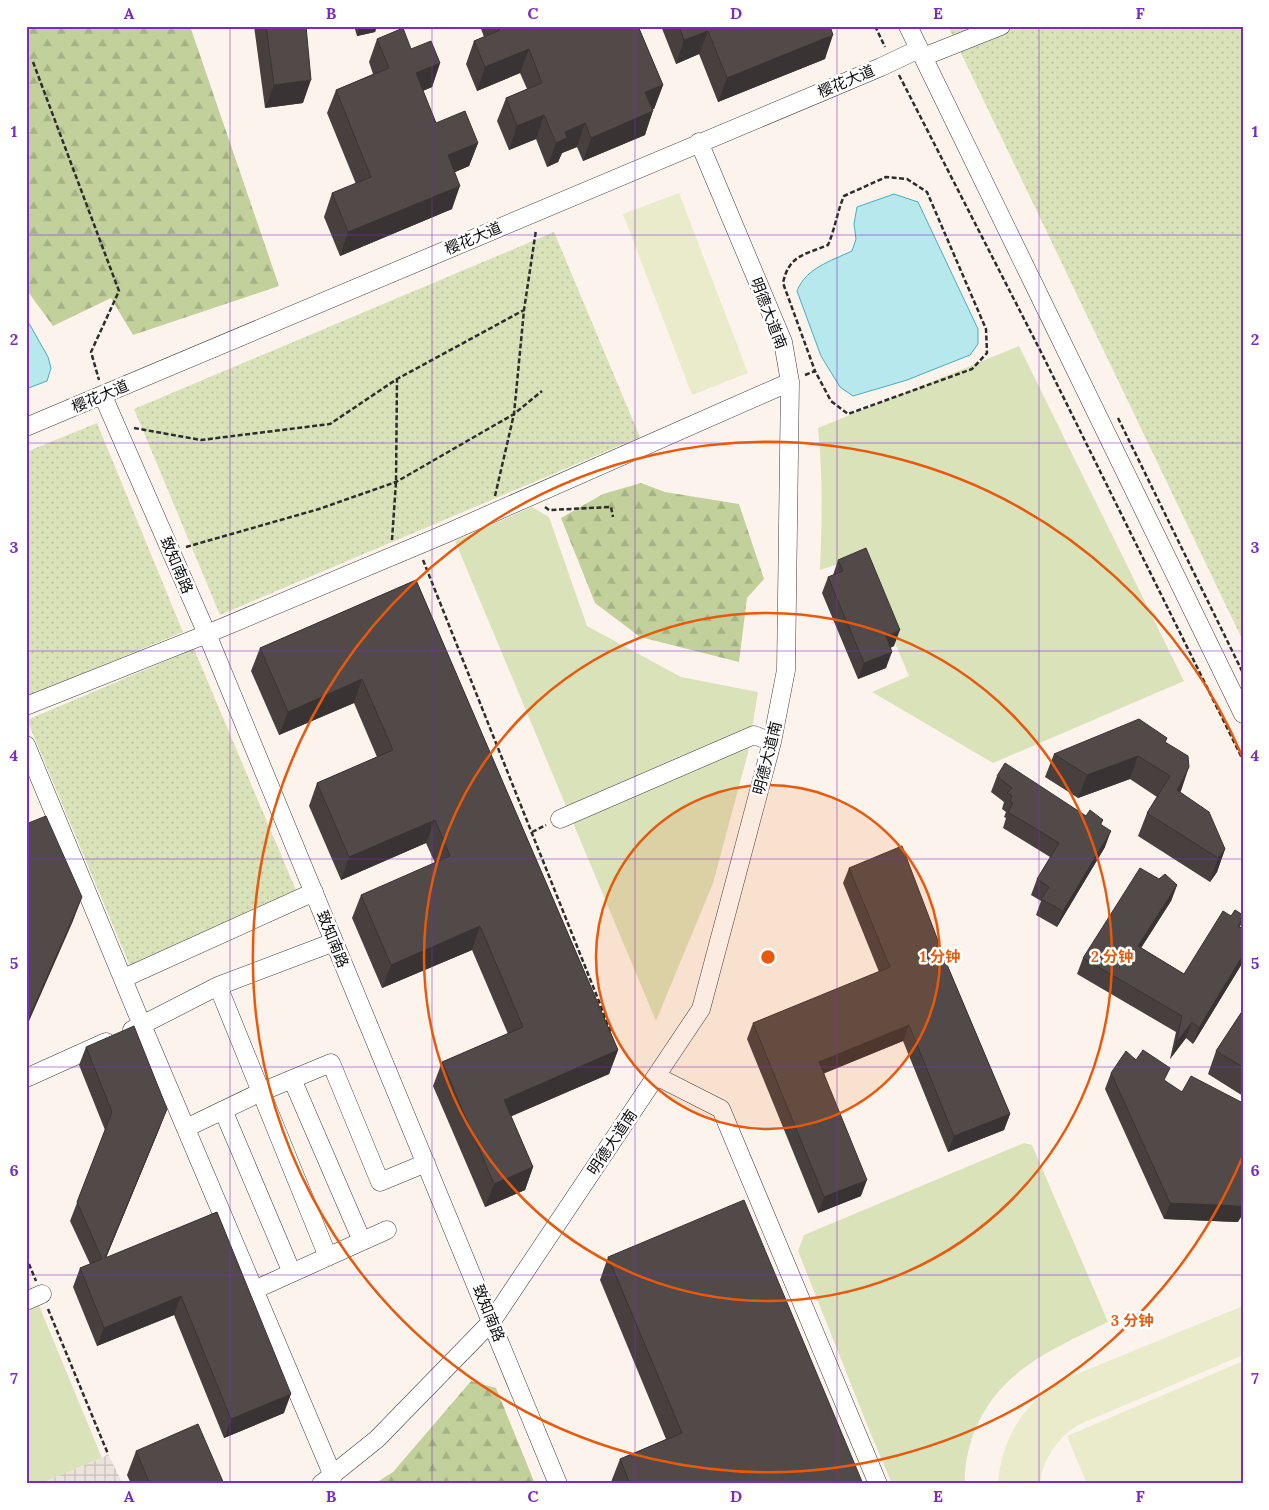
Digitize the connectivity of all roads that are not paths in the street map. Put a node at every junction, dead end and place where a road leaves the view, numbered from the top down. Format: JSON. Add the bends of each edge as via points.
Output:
{"nodes":[{"id":1,"x":908,"y":26,"type":"edge"},
{"id":2,"x":1001,"y":26,"type":"edge"},
{"id":3,"x":921,"y":53,"type":"junction"},
{"id":4,"x":699,"y":142,"type":"junction"},
{"id":5,"x":790,"y":382,"type":"junction"},
{"id":6,"x":103,"y":396,"type":"junction"},
{"id":7,"x":26,"y":427,"type":"edge"},
{"id":8,"x":207,"y":634,"type":"junction"},
{"id":9,"x":26,"y":706,"type":"edge"},
{"id":10,"x":1243,"y":714,"type":"edge"},
{"id":11,"x":772,"y":742,"type":"junction"},
{"id":12,"x":26,"y":745,"type":"edge"},
{"id":13,"x":560,"y":819,"type":"dead end"},
{"id":14,"x":314,"y":892,"type":"junction"},
{"id":15,"x":334,"y":942,"type":"junction"},
{"id":16,"x":124,"y":978,"type":"junction"},
{"id":17,"x":218,"y":986,"type":"junction"},
{"id":18,"x":142,"y":1025,"type":"junction"},
{"id":19,"x":656,"y":1076,"type":"junction"},
{"id":20,"x":26,"y":1078,"type":"edge"},
{"id":21,"x":292,"y":1079,"type":"junction"},
{"id":22,"x":261,"y":1092,"type":"junction"},
{"id":23,"x":223,"y":1110,"type":"junction"},
{"id":24,"x":186,"y":1128,"type":"junction"},
{"id":25,"x":426,"y":1163,"type":"junction"},
{"id":26,"x":387,"y":1230,"type":"dead end"},
{"id":27,"x":362,"y":1241,"type":"junction"},
{"id":28,"x":328,"y":1257,"type":"junction"},
{"id":29,"x":292,"y":1273,"type":"junction"},
{"id":30,"x":254,"y":1290,"type":"junction"},
{"id":31,"x":492,"y":1321,"type":"junction"},
{"id":32,"x":327,"y":1480,"type":"edge"},
{"id":33,"x":558,"y":1484,"type":"edge"},
{"id":34,"x":878,"y":1484,"type":"edge"}],
"edges":[{"from":1,"to":3,"type":"street"},
{"from":2,"to":3,"type":"street","name":"樱花大道"},
{"from":3,"to":4,"type":"street","name":"樱花大道","via":[[892,60]]},
{"from":3,"to":10,"type":"street"},
{"from":4,"to":5,"type":"street","name":"明德大道南","via":[[783,342]]},
{"from":4,"to":6,"type":"street","name":"樱花大道"},
{"from":5,"to":8,"type":"street","via":[[532,497]]},
{"from":5,"to":11,"type":"street","name":"明德大道南","via":[[786,670]]},
{"from":6,"to":7,"type":"street","name":"樱花大道"},
{"from":6,"to":8,"type":"street","name":"致知南路"},
{"from":8,"to":9,"type":"street"},
{"from":8,"to":14,"type":"street","name":"致知南路"},
{"from":11,"to":13,"type":"street","via":[[754,735]]},
{"from":11,"to":19,"type":"street","name":"明德大道南","via":[[701,1009]]},
{"from":12,"to":16,"type":"street"},
{"from":14,"to":15,"type":"street","name":"致知南路"},
{"from":14,"to":16,"type":"street"},
{"from":15,"to":17,"type":"street"},
{"from":15,"to":25,"type":"street","name":"致知南路"},
{"from":16,"to":18,"type":"street"},
{"from":17,"to":18,"type":"street"},
{"from":17,"to":22,"type":"street"},
{"from":18,"to":20,"type":"street"},
{"from":18,"to":24,"type":"street"},
{"from":19,"to":31,"type":"street","name":"明德大道南"},
{"from":19,"to":34,"type":"street","via":[[721,1108]]},
{"from":21,"to":22,"type":"street"},
{"from":21,"to":25,"type":"street","via":[[331,1063],[380,1182]]},
{"from":21,"to":27,"type":"street"},
{"from":22,"to":23,"type":"street"},
{"from":22,"to":28,"type":"street"},
{"from":23,"to":24,"type":"street"},
{"from":23,"to":29,"type":"street"},
{"from":24,"to":30,"type":"street"},
{"from":25,"to":31,"type":"street","name":"致知南路"},
{"from":26,"to":27,"type":"street"},
{"from":27,"to":28,"type":"street"},
{"from":28,"to":29,"type":"street"},
{"from":29,"to":30,"type":"street"},
{"from":30,"to":32,"type":"street"},
{"from":31,"to":32,"type":"street","name":"明德大道南","via":[[377,1438]]},
{"from":31,"to":33,"type":"street","name":"致知南路"}]}
